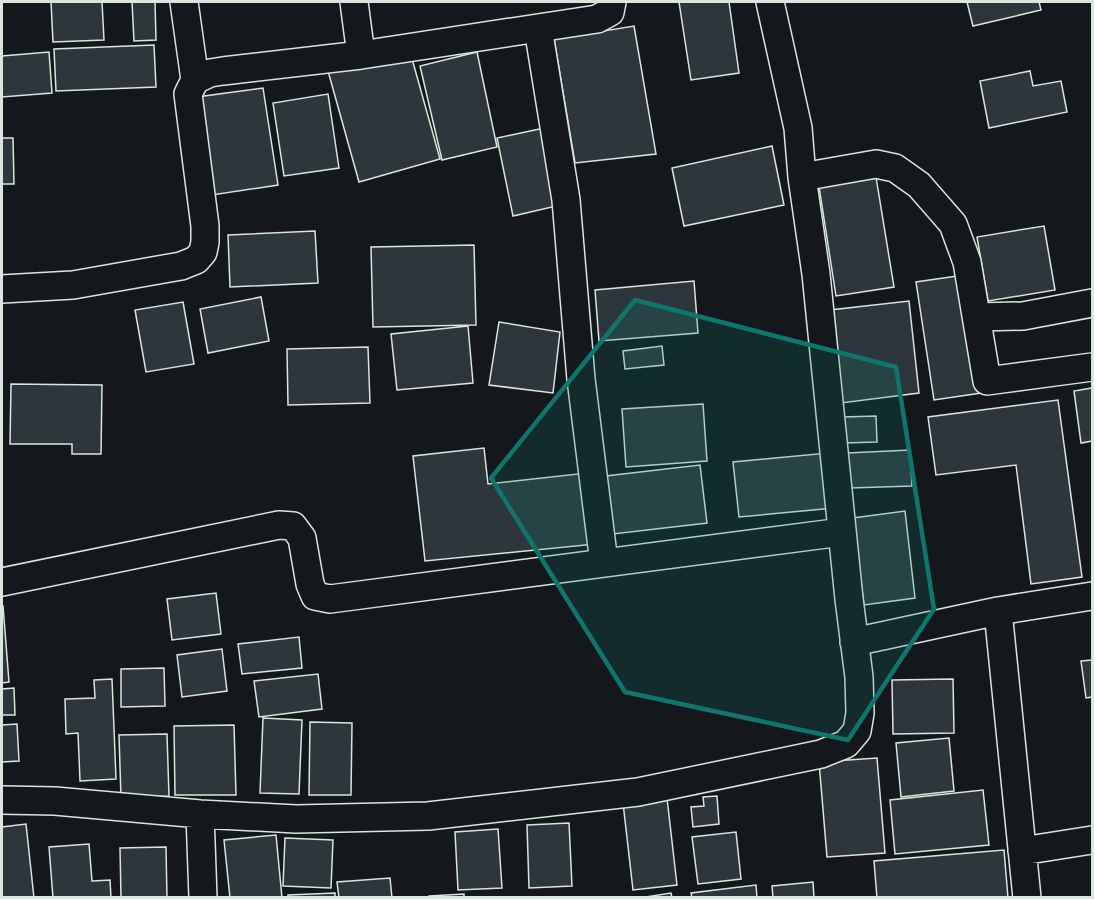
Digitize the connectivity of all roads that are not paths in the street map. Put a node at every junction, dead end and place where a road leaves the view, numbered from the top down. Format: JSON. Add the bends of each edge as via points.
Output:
{"nodes":[{"id":1,"x":184,"y":2,"type":"edge"},
{"id":2,"x":354,"y":2,"type":"edge"},
{"id":3,"x":612,"y":2,"type":"edge"},
{"id":4,"x":770,"y":2,"type":"edge"},
{"id":5,"x":538,"y":28,"type":"junction"},
{"id":6,"x":361,"y":55,"type":"junction"},
{"id":7,"x":195,"y":80,"type":"junction"},
{"id":8,"x":802,"y":177,"type":"junction"},
{"id":9,"x":2,"y":289,"type":"edge"},
{"id":10,"x":1092,"y":303,"type":"edge"},
{"id":11,"x":977,"y":317,"type":"junction"},
{"id":12,"x":1092,"y":367,"type":"edge"},
{"id":13,"x":842,"y":532,"type":"junction"},
{"id":14,"x":604,"y":563,"type":"junction"},
{"id":15,"x":2,"y":582,"type":"edge"},
{"id":16,"x":1092,"y":596,"type":"edge"},
{"id":17,"x":998,"y":611,"type":"junction"},
{"id":18,"x":854,"y":642,"type":"junction"},
{"id":19,"x":2,"y":800,"type":"edge"},
{"id":20,"x":200,"y":813,"type":"junction"},
{"id":21,"x":1092,"y":840,"type":"edge"},
{"id":22,"x":1022,"y":851,"type":"junction"},
{"id":23,"x":203,"y":897,"type":"edge"},
{"id":24,"x":1027,"y":897,"type":"edge"}],
"edges":[{"from":1,"to":7,"type":"street"},
{"from":2,"to":6,"type":"street"},
{"from":3,"to":5,"type":"street","via":[[610,12],[597,20]]},
{"from":4,"to":8,"type":"street","via":[[794,101]]},
{"from":5,"to":6,"type":"street"},
{"from":5,"to":14,"type":"street","via":[[566,200]]},
{"from":6,"to":7,"type":"street","via":[[223,70]]},
{"from":7,"to":9,"type":"street","via":[[188,94],[205,226],[203,252],[196,260],[73,285]]},
{"from":8,"to":11,"type":"street","via":[[876,164],[895,168],[920,185],[953,224],[967,261]]},
{"from":8,"to":13,"type":"street","via":[[816,274]]},
{"from":10,"to":11,"type":"street","via":[[1023,316]]},
{"from":11,"to":12,"type":"street","via":[[987,381]]},
{"from":13,"to":14,"type":"street"},
{"from":13,"to":18,"type":"street"},
{"from":14,"to":15,"type":"street","via":[[330,599],[315,597],[302,538],[293,526],[279,525]]},
{"from":16,"to":17,"type":"street"},
{"from":17,"to":18,"type":"street"},
{"from":17,"to":22,"type":"street"},
{"from":18,"to":20,"type":"street","via":[[859,677],[857,731],[846,744],[821,754],[638,792],[428,816],[296,819]]},
{"from":19,"to":20,"type":"street"},
{"from":20,"to":23,"type":"street"},
{"from":21,"to":22,"type":"street"},
{"from":22,"to":24,"type":"street"}]}
